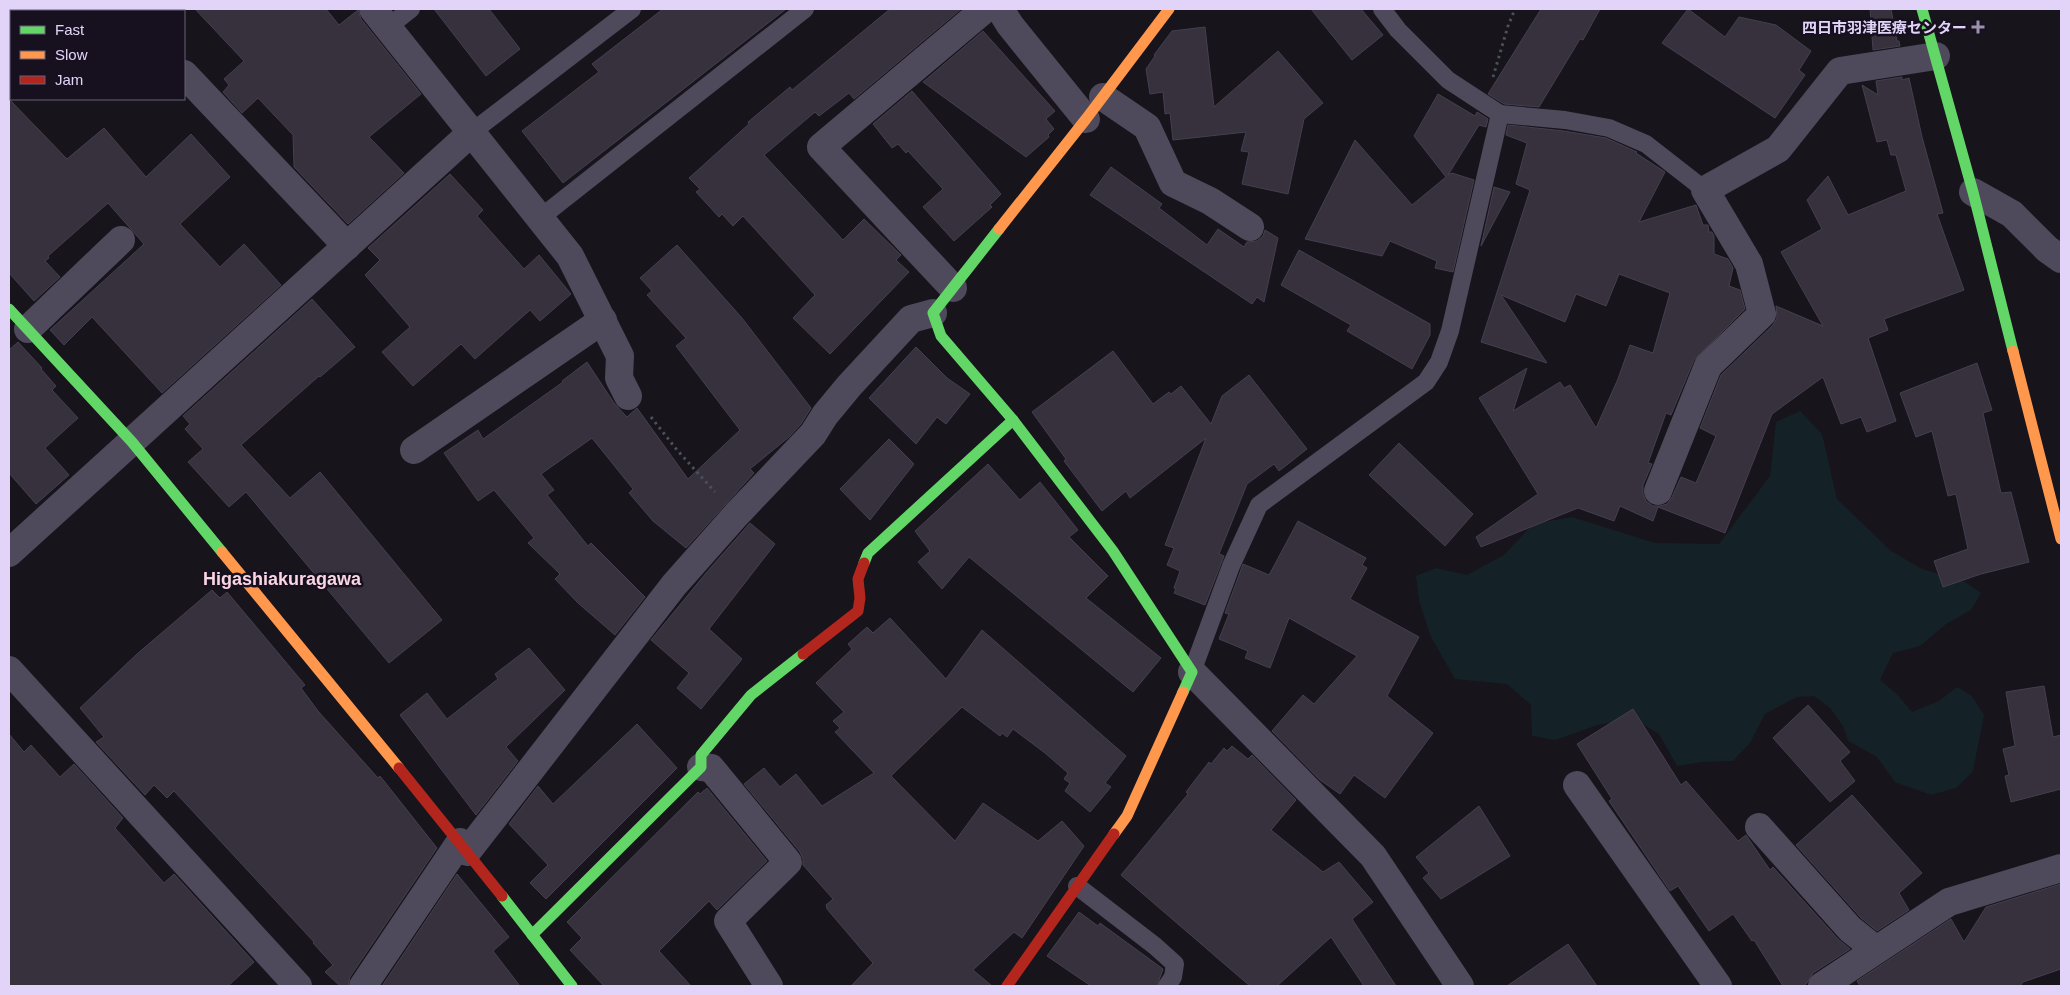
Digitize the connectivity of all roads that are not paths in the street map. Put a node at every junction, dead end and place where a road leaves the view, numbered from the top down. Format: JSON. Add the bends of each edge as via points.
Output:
{"nodes":[{"id":1,"x":411,"y":9,"type":"edge"},
{"id":2,"x":632,"y":9,"type":"edge"},
{"id":3,"x":805,"y":9,"type":"edge"},
{"id":4,"x":984,"y":9,"type":"edge"},
{"id":5,"x":1000,"y":9,"type":"edge"},
{"id":6,"x":1169,"y":9,"type":"edge"},
{"id":7,"x":1382,"y":9,"type":"edge"},
{"id":8,"x":1922,"y":9,"type":"edge"},
{"id":9,"x":380,"y":18,"type":"edge"},
{"id":10,"x":1936,"y":56,"type":"junction"},
{"id":11,"x":185,"y":75,"type":"edge"},
{"id":12,"x":1102,"y":97,"type":"junction"},
{"id":13,"x":1500,"y":114,"type":"junction"},
{"id":14,"x":1086,"y":119,"type":"junction"},
{"id":15,"x":472,"y":132,"type":"junction"},
{"id":16,"x":1705,"y":190,"type":"junction"},
{"id":17,"x":1973,"y":192,"type":"junction"},
{"id":18,"x":540,"y":218,"type":"junction"},
{"id":19,"x":1250,"y":228,"type":"dead end"},
{"id":20,"x":121,"y":240,"type":"dead end"},
{"id":21,"x":347,"y":246,"type":"junction"},
{"id":22,"x":2061,"y":259,"type":"edge"},
{"id":23,"x":953,"y":288,"type":"junction"},
{"id":24,"x":9,"y":309,"type":"edge"},
{"id":25,"x":933,"y":313,"type":"junction"},
{"id":26,"x":603,"y":320,"type":"junction"},
{"id":27,"x":28,"y":330,"type":"junction"},
{"id":28,"x":628,"y":396,"type":"road end"},
{"id":29,"x":1013,"y":420,"type":"junction"},
{"id":30,"x":132,"y":442,"type":"junction"},
{"id":31,"x":414,"y":450,"type":"dead end"},
{"id":32,"x":1658,"y":491,"type":"dead end"},
{"id":33,"x":2061,"y":539,"type":"edge"},
{"id":34,"x":9,"y":553,"type":"edge"},
{"id":35,"x":9,"y":670,"type":"edge"},
{"id":36,"x":1192,"y":672,"type":"junction"},
{"id":37,"x":702,"y":767,"type":"junction"},
{"id":38,"x":1577,"y":786,"type":"dead end"},
{"id":39,"x":1759,"y":827,"type":"dead end"},
{"id":40,"x":464,"y":847,"type":"junction"},
{"id":41,"x":2061,"y":868,"type":"edge"},
{"id":42,"x":1077,"y":886,"type":"junction"},
{"id":43,"x":532,"y":935,"type":"junction"},
{"id":44,"x":1875,"y":949,"type":"junction"},
{"id":45,"x":1833,"y":983,"type":"edge"},
{"id":46,"x":298,"y":986,"type":"edge"},
{"id":47,"x":363,"y":986,"type":"edge"},
{"id":48,"x":572,"y":986,"type":"edge"},
{"id":49,"x":769,"y":986,"type":"edge"},
{"id":50,"x":1007,"y":986,"type":"edge"},
{"id":51,"x":1167,"y":986,"type":"edge"},
{"id":52,"x":1460,"y":986,"type":"edge"},
{"id":53,"x":1718,"y":986,"type":"edge"}],
"edges":[{"from":1,"to":9,"type":"lane"},
{"from":2,"to":15,"type":"lane"},
{"from":3,"to":18,"type":"lane"},
{"from":4,"to":23,"type":"street","via":[[821,146]]},
{"from":5,"to":14,"type":"street"},
{"from":6,"to":12,"type":"street"},
{"from":7,"to":13,"type":"lane","via":[[1398,30],[1448,80]]},
{"from":8,"to":10,"type":"street"},
{"from":9,"to":15,"type":"street"},
{"from":10,"to":16,"type":"street","via":[[1840,71],[1778,150]]},
{"from":10,"to":17,"type":"street"},
{"from":11,"to":21,"type":"street"},
{"from":12,"to":14,"type":"street"},
{"from":12,"to":19,"type":"street","via":[[1147,127],[1173,183],[1210,201]]},
{"from":13,"to":16,"type":"lane","via":[[1609,128],[1646,144]]},
{"from":13,"to":36,"type":"lane","via":[[1450,331],[1438,362],[1426,382],[1259,506],[1231,566]]},
{"from":14,"to":23,"type":"street"},
{"from":15,"to":18,"type":"street"},
{"from":15,"to":21,"type":"street"},
{"from":16,"to":32,"type":"street","via":[[1749,264],[1762,314],[1708,366]]},
{"from":17,"to":22,"type":"street","via":[[2012,214]]},
{"from":17,"to":33,"type":"street"},
{"from":18,"to":26,"type":"street","via":[[570,256]]},
{"from":20,"to":27,"type":"street"},
{"from":21,"to":30,"type":"street"},
{"from":23,"to":25,"type":"street"},
{"from":24,"to":27,"type":"street"},
{"from":25,"to":29,"type":"street","via":[[941,336]]},
{"from":25,"to":40,"type":"street","via":[[911,319],[837,400],[813,434],[736,514],[674,585]]},
{"from":26,"to":28,"type":"street","via":[[620,356],[619,378]]},
{"from":26,"to":31,"type":"street"},
{"from":27,"to":30,"type":"street"},
{"from":29,"to":36,"type":"street","via":[[1113,551]]},
{"from":29,"to":37,"type":"street","via":[[868,553],[858,579],[858,611],[751,696],[701,755]]},
{"from":30,"to":34,"type":"street"},
{"from":30,"to":40,"type":"street"},
{"from":35,"to":46,"type":"street"},
{"from":36,"to":42,"type":"street","via":[[1127,816]]},
{"from":36,"to":52,"type":"street","via":[[1373,856]]},
{"from":37,"to":43,"type":"street"},
{"from":37,"to":49,"type":"street","via":[[711,768],[788,862],[728,921]]},
{"from":38,"to":53,"type":"street"},
{"from":39,"to":44,"type":"street","via":[[1850,930]]},
{"from":40,"to":43,"type":"street"},
{"from":40,"to":47,"type":"street"},
{"from":41,"to":44,"type":"street","via":[[1948,902]]},
{"from":42,"to":50,"type":"street"},
{"from":42,"to":51,"type":"lane","via":[[1175,964],[1173,977]]},
{"from":43,"to":48,"type":"street"},
{"from":44,"to":45,"type":"street"}]}
